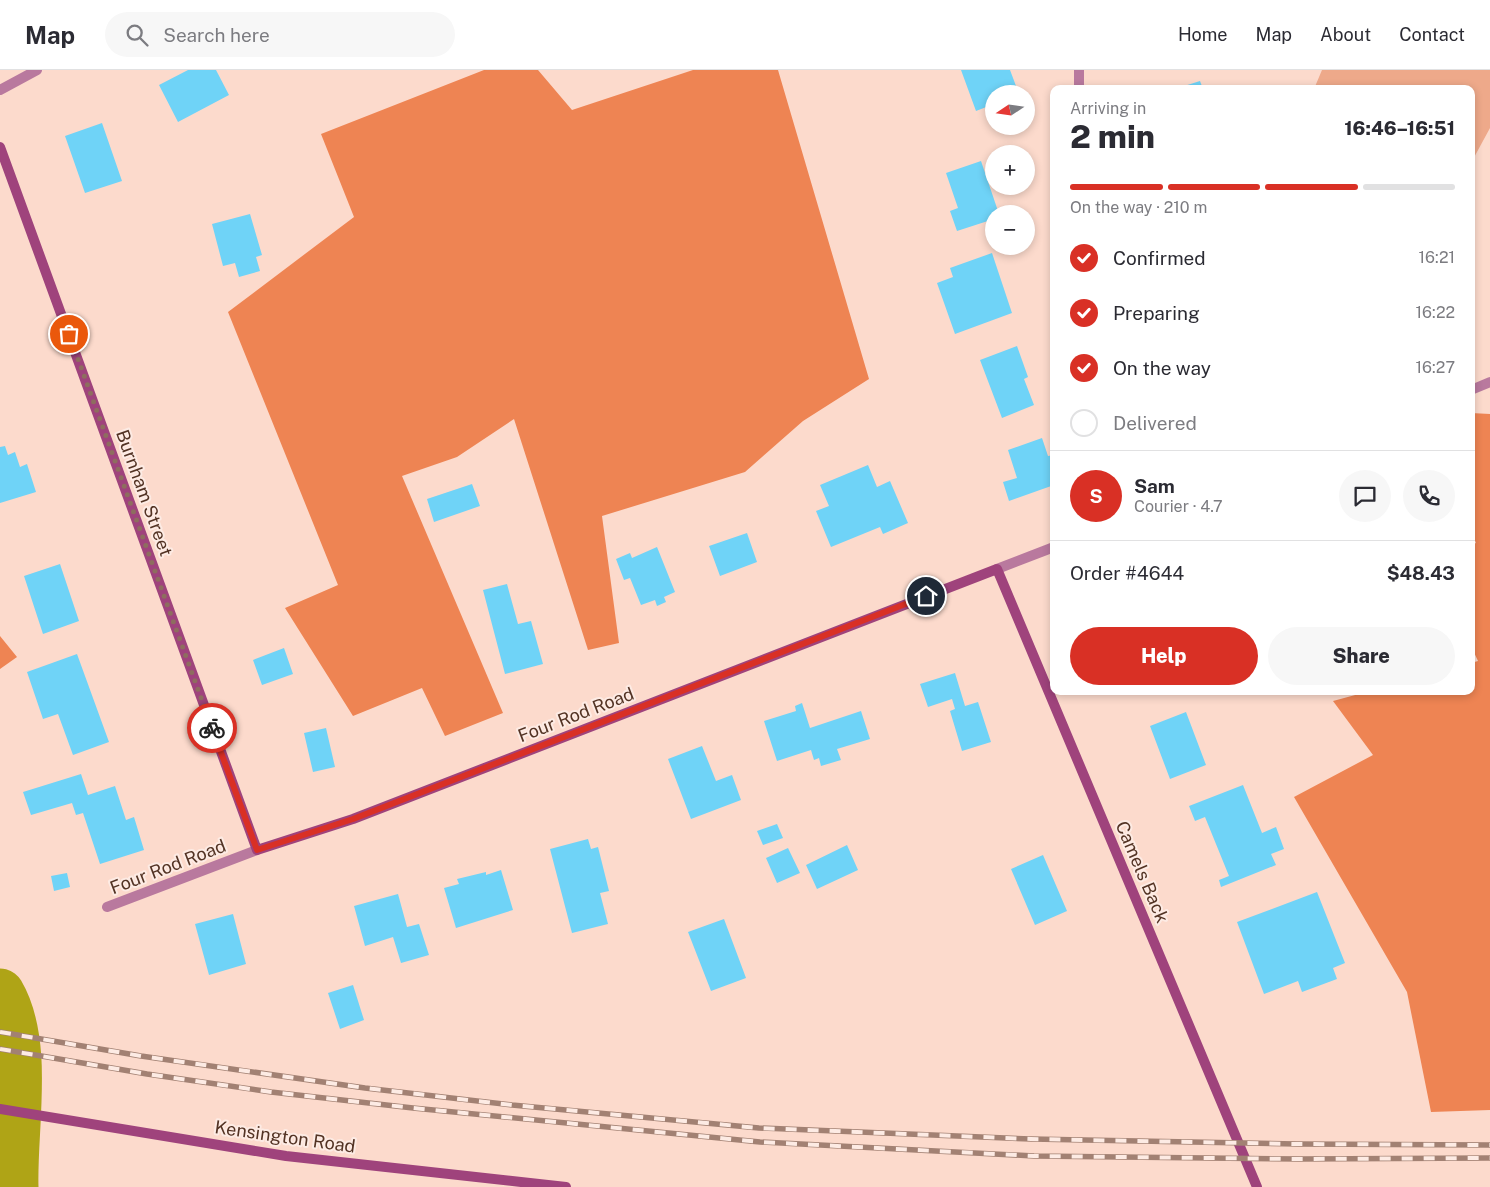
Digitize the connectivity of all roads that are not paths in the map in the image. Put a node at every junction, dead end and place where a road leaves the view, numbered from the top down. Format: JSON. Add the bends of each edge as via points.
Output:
{"nodes":[{"id":1,"x":37,"y":70,"type":"edge"},
{"id":2,"x":1079,"y":70,"type":"edge"},
{"id":3,"x":1079,"y":85,"type":"edge"},
{"id":4,"x":0,"y":90,"type":"edge"},
{"id":5,"x":0,"y":147,"type":"edge"},
{"id":6,"x":1490,"y":382,"type":"edge"},
{"id":7,"x":1475,"y":388,"type":"edge"},
{"id":8,"x":1050,"y":549,"type":"edge"},
{"id":9,"x":997,"y":569,"type":"junction"},
{"id":10,"x":1050,"y":695,"type":"edge"},
{"id":11,"x":1050,"y":695,"type":"edge"},
{"id":12,"x":257,"y":850,"type":"junction"},
{"id":13,"x":107,"y":907,"type":"dead end"},
{"id":14,"x":0,"y":1109,"type":"edge"},
{"id":15,"x":566,"y":1187,"type":"edge"},
{"id":16,"x":1257,"y":1187,"type":"edge"}],
"edges":[{"from":1,"to":4,"type":"street"},
{"from":2,"to":3,"type":"street"},
{"from":5,"to":12,"type":"street","name":"Burnham Street"},
{"from":6,"to":7,"type":"street"},
{"from":8,"to":9,"type":"street","name":"Four Rod Road"},
{"from":9,"to":10,"type":"street","name":"Camels Back"},
{"from":9,"to":12,"type":"street","name":"Four Rod Road","via":[[353,819]]},
{"from":11,"to":16,"type":"street","name":"Camels Back"},
{"from":12,"to":13,"type":"street","name":"Four Rod Road"},
{"from":14,"to":15,"type":"street","name":"Kensington Road","via":[[286,1156]]}]}
